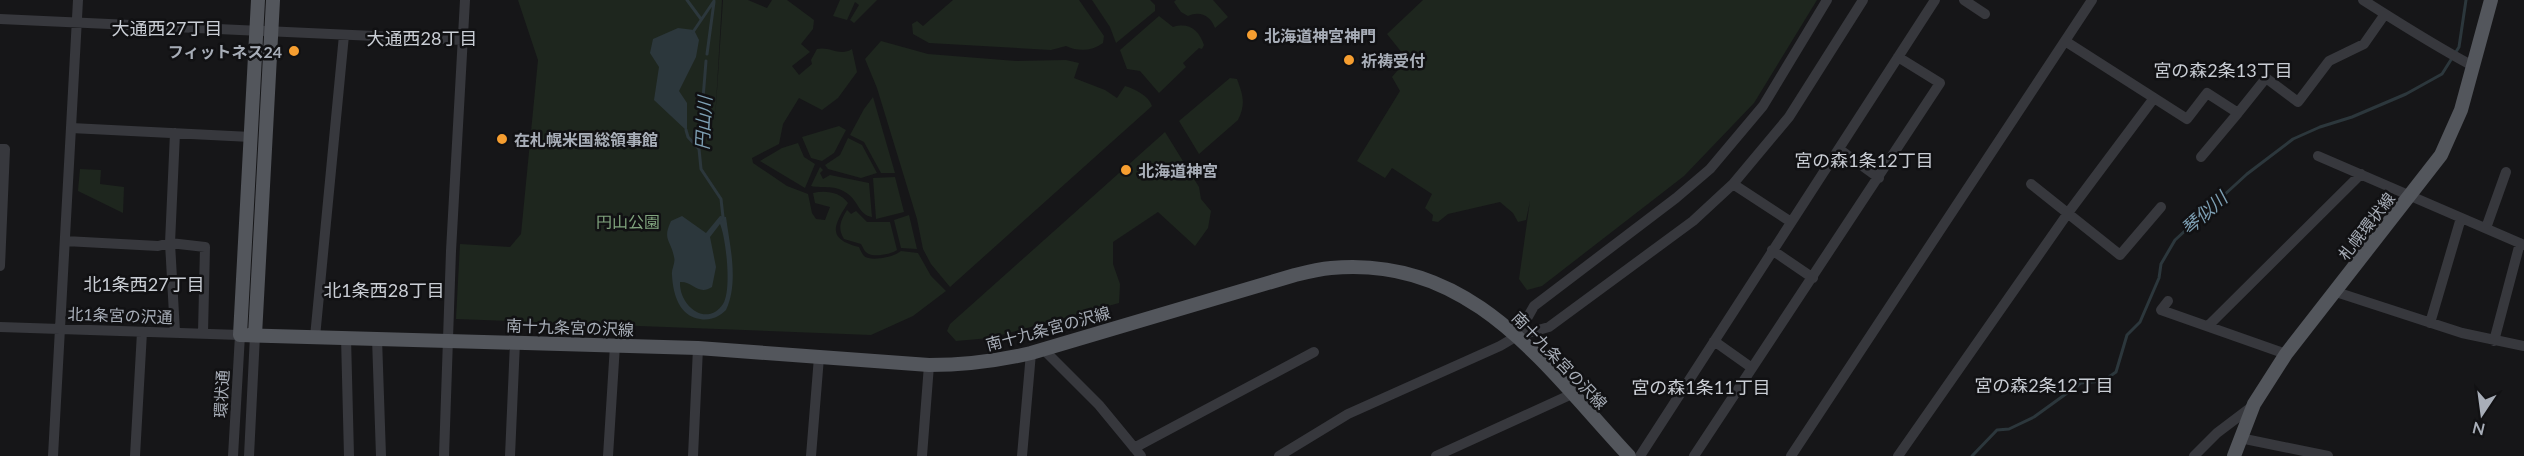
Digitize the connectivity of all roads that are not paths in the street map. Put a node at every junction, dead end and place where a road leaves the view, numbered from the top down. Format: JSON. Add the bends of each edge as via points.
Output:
{"nodes":[{"id":1,"x":78,"y":0,"type":"edge"},
{"id":2,"x":258,"y":0,"type":"edge"},
{"id":3,"x":273,"y":0,"type":"edge"},
{"id":4,"x":465,"y":0,"type":"edge"},
{"id":5,"x":1827,"y":0,"type":"edge"},
{"id":6,"x":1863,"y":0,"type":"edge"},
{"id":7,"x":1935,"y":0,"type":"edge"},
{"id":8,"x":1964,"y":0,"type":"edge"},
{"id":9,"x":2092,"y":0,"type":"edge"},
{"id":10,"x":2363,"y":0,"type":"edge"},
{"id":11,"x":2490,"y":0,"type":"edge"},
{"id":12,"x":1985,"y":14,"type":"dead end"},
{"id":13,"x":2385,"y":14,"type":"junction"},
{"id":14,"x":0,"y":19,"type":"edge"},
{"id":15,"x":77,"y":22,"type":"junction"},
{"id":16,"x":256,"y":32,"type":"junction"},
{"id":17,"x":272,"y":32,"type":"junction"},
{"id":18,"x":344,"y":35,"type":"junction"},
{"id":19,"x":462,"y":40,"type":"junction"},
{"id":20,"x":2066,"y":41,"type":"junction"},
{"id":21,"x":1898,"y":57,"type":"junction"},
{"id":22,"x":2468,"y":64,"type":"junction"},
{"id":23,"x":2154,"y":98,"type":"junction"},
{"id":24,"x":2238,"y":113,"type":"junction"},
{"id":25,"x":71,"y":128,"type":"junction"},
{"id":26,"x":175,"y":133,"type":"junction"},
{"id":27,"x":251,"y":137,"type":"junction"},
{"id":28,"x":0,"y":149,"type":"edge"},
{"id":29,"x":1839,"y":149,"type":"junction"},
{"id":30,"x":2318,"y":156,"type":"dead end"},
{"id":31,"x":2201,"y":157,"type":"dead end"},
{"id":32,"x":2506,"y":172,"type":"dead end"},
{"id":33,"x":2361,"y":174,"type":"junction"},
{"id":34,"x":1879,"y":178,"type":"junction"},
{"id":35,"x":1733,"y":184,"type":"junction"},
{"id":36,"x":2031,"y":184,"type":"dead end"},
{"id":37,"x":2411,"y":195,"type":"junction"},
{"id":38,"x":2161,"y":207,"type":"dead end"},
{"id":39,"x":2068,"y":213,"type":"junction"},
{"id":40,"x":2461,"y":218,"type":"junction"},
{"id":41,"x":1791,"y":222,"type":"junction"},
{"id":42,"x":2486,"y":228,"type":"junction"},
{"id":43,"x":64,"y":241,"type":"junction"},
{"id":44,"x":170,"y":243,"type":"junction"},
{"id":45,"x":2522,"y":244,"type":"edge"},
{"id":46,"x":1772,"y":250,"type":"junction"},
{"id":47,"x":0,"y":266,"type":"edge"},
{"id":48,"x":1813,"y":278,"type":"junction"},
{"id":49,"x":2336,"y":292,"type":"junction"},
{"id":50,"x":2168,"y":301,"type":"dead end"},
{"id":51,"x":2430,"y":323,"type":"junction"},
{"id":52,"x":2209,"y":325,"type":"junction"},
{"id":53,"x":0,"y":327,"type":"edge"},
{"id":54,"x":60,"y":328,"type":"junction"},
{"id":55,"x":142,"y":332,"type":"junction"},
{"id":56,"x":175,"y":332,"type":"junction"},
{"id":57,"x":203,"y":333,"type":"junction"},
{"id":58,"x":240,"y":335,"type":"junction"},
{"id":59,"x":255,"y":335,"type":"junction"},
{"id":60,"x":315,"y":336,"type":"junction"},
{"id":61,"x":1517,"y":336,"type":"junction"},
{"id":62,"x":346,"y":338,"type":"junction"},
{"id":63,"x":377,"y":338,"type":"junction"},
{"id":64,"x":448,"y":340,"type":"junction"},
{"id":65,"x":1714,"y":341,"type":"junction"},
{"id":66,"x":2494,"y":341,"type":"junction"},
{"id":67,"x":515,"y":342,"type":"junction"},
{"id":68,"x":615,"y":345,"type":"junction"},
{"id":69,"x":2524,"y":346,"type":"edge"},
{"id":70,"x":698,"y":348,"type":"junction"},
{"id":71,"x":1037,"y":351,"type":"junction"},
{"id":72,"x":1314,"y":352,"type":"dead end"},
{"id":73,"x":2286,"y":354,"type":"junction"},
{"id":74,"x":819,"y":357,"type":"junction"},
{"id":75,"x":930,"y":365,"type":"junction"},
{"id":76,"x":1752,"y":368,"type":"junction"},
{"id":77,"x":1572,"y":394,"type":"junction"},
{"id":78,"x":2254,"y":404,"type":"junction"},
{"id":79,"x":2240,"y":438,"type":"junction"},
{"id":80,"x":1138,"y":452,"type":"edge"},
{"id":81,"x":53,"y":456,"type":"edge"},
{"id":82,"x":135,"y":456,"type":"edge"},
{"id":83,"x":233,"y":456,"type":"edge"},
{"id":84,"x":249,"y":456,"type":"edge"},
{"id":85,"x":349,"y":456,"type":"edge"},
{"id":86,"x":381,"y":456,"type":"edge"},
{"id":87,"x":444,"y":456,"type":"edge"},
{"id":88,"x":510,"y":456,"type":"edge"},
{"id":89,"x":608,"y":456,"type":"edge"},
{"id":90,"x":693,"y":456,"type":"edge"},
{"id":91,"x":811,"y":456,"type":"edge"},
{"id":92,"x":922,"y":456,"type":"edge"},
{"id":93,"x":1023,"y":456,"type":"edge"},
{"id":94,"x":1279,"y":456,"type":"edge"},
{"id":95,"x":1436,"y":456,"type":"edge"},
{"id":96,"x":1629,"y":456,"type":"edge"},
{"id":97,"x":1640,"y":456,"type":"edge"},
{"id":98,"x":1694,"y":456,"type":"edge"},
{"id":99,"x":1791,"y":456,"type":"edge"},
{"id":100,"x":1898,"y":456,"type":"edge"},
{"id":101,"x":2194,"y":456,"type":"edge"},
{"id":102,"x":2234,"y":456,"type":"edge"},
{"id":103,"x":2328,"y":456,"type":"edge"}],
"edges":[{"from":1,"to":15,"type":"street"},
{"from":2,"to":16,"type":"main road"},
{"from":3,"to":17,"type":"main road"},
{"from":4,"to":19,"type":"street"},
{"from":5,"to":61,"type":"street","via":[[1763,106],[1710,169],[1534,306]]},
{"from":6,"to":35,"type":"street","via":[[1789,117]]},
{"from":7,"to":21,"type":"street"},
{"from":8,"to":12,"type":"street"},
{"from":9,"to":20,"type":"street"},
{"from":10,"to":13,"type":"street"},
{"from":11,"to":22,"type":"main road","name":"札幌環状線"},
{"from":13,"to":22,"type":"street"},
{"from":13,"to":24,"type":"street","via":[[2364,44],[2328,61],[2298,102],[2266,78]]},
{"from":14,"to":15,"type":"street"},
{"from":15,"to":16,"type":"street"},
{"from":15,"to":25,"type":"street"},
{"from":16,"to":17,"type":"street"},
{"from":16,"to":27,"type":"main road"},
{"from":17,"to":18,"type":"street"},
{"from":17,"to":59,"type":"main road"},
{"from":18,"to":19,"type":"street"},
{"from":18,"to":60,"type":"street"},
{"from":19,"to":64,"type":"street"},
{"from":20,"to":23,"type":"street"},
{"from":20,"to":99,"type":"street"},
{"from":21,"to":29,"type":"street"},
{"from":21,"to":34,"type":"street","via":[[1941,83]]},
{"from":22,"to":37,"type":"main road","name":"札幌環状線","via":[[2456,125],[2441,155]]},
{"from":23,"to":24,"type":"street","via":[[2187,118],[2206,93]]},
{"from":23,"to":39,"type":"street"},
{"from":24,"to":31,"type":"street"},
{"from":25,"to":26,"type":"street"},
{"from":25,"to":43,"type":"street"},
{"from":26,"to":27,"type":"street"},
{"from":26,"to":44,"type":"street"},
{"from":27,"to":58,"type":"main road"},
{"from":28,"to":47,"type":"street","via":[[5,149]]},
{"from":29,"to":34,"type":"street"},
{"from":29,"to":41,"type":"street"},
{"from":30,"to":33,"type":"street"},
{"from":32,"to":42,"type":"street"},
{"from":33,"to":37,"type":"street"},
{"from":33,"to":52,"type":"street"},
{"from":34,"to":48,"type":"street"},
{"from":35,"to":41,"type":"street"},
{"from":35,"to":61,"type":"street","via":[[1693,221],[1549,327]]},
{"from":36,"to":39,"type":"street"},
{"from":37,"to":40,"type":"street"},
{"from":37,"to":49,"type":"main road","name":"札幌環状線"},
{"from":38,"to":39,"type":"street","via":[[2120,255]]},
{"from":39,"to":100,"type":"street"},
{"from":40,"to":42,"type":"street"},
{"from":40,"to":51,"type":"street"},
{"from":41,"to":46,"type":"street"},
{"from":42,"to":45,"type":"street"},
{"from":43,"to":44,"type":"street","via":[[158,246]]},
{"from":43,"to":54,"type":"street"},
{"from":44,"to":56,"type":"street"},
{"from":44,"to":57,"type":"street","via":[[205,247]]},
{"from":45,"to":66,"type":"street"},
{"from":46,"to":48,"type":"street"},
{"from":46,"to":65,"type":"street"},
{"from":48,"to":76,"type":"street"},
{"from":49,"to":51,"type":"street"},
{"from":49,"to":73,"type":"main road","name":"札幌環状線"},
{"from":50,"to":52,"type":"street","via":[[2161,310]]},
{"from":51,"to":66,"type":"street"},
{"from":52,"to":73,"type":"street"},
{"from":53,"to":54,"type":"street","name":"北1条宮の沢通"},
{"from":54,"to":55,"type":"street","name":"北1条宮の沢通"},
{"from":54,"to":81,"type":"street"},
{"from":55,"to":56,"type":"street","name":"北1条宮の沢通"},
{"from":55,"to":82,"type":"street"},
{"from":56,"to":57,"type":"street","name":"北1条宮の沢通"},
{"from":57,"to":58,"type":"street","name":"北1条宮の沢通"},
{"from":58,"to":59,"type":"main road","name":"南十九条宮の沢線"},
{"from":58,"to":83,"type":"street","name":"環状通"},
{"from":59,"to":60,"type":"main road","name":"南十九条宮の沢線"},
{"from":59,"to":84,"type":"street","name":"環状通"},
{"from":60,"to":62,"type":"main road","name":"南十九条宮の沢線"},
{"from":61,"to":71,"type":"main road","name":"南十九条宮の沢線","via":[[1490,312],[1433,282],[1366,268],[1331,268],[1295,275]]},
{"from":61,"to":77,"type":"main road","name":"南十九条宮の沢線"},
{"from":61,"to":94,"type":"street","via":[[1348,414]]},
{"from":62,"to":63,"type":"main road","name":"南十九条宮の沢線"},
{"from":62,"to":85,"type":"street"},
{"from":63,"to":64,"type":"main road","name":"南十九条宮の沢線"},
{"from":63,"to":86,"type":"street"},
{"from":64,"to":67,"type":"main road","name":"南十九条宮の沢線"},
{"from":64,"to":87,"type":"street"},
{"from":65,"to":76,"type":"street"},
{"from":65,"to":97,"type":"street"},
{"from":66,"to":69,"type":"street"},
{"from":67,"to":68,"type":"main road","name":"南十九条宮の沢線"},
{"from":67,"to":88,"type":"street"},
{"from":68,"to":70,"type":"main road","name":"南十九条宮の沢線"},
{"from":68,"to":89,"type":"street"},
{"from":70,"to":74,"type":"main road","name":"南十九条宮の沢線"},
{"from":70,"to":90,"type":"street"},
{"from":71,"to":75,"type":"main road","name":"南十九条宮の沢線","via":[[986,362]]},
{"from":71,"to":80,"type":"street","via":[[1099,405]]},
{"from":71,"to":93,"type":"street"},
{"from":72,"to":80,"type":"street"},
{"from":73,"to":78,"type":"main road","name":"札幌環状線"},
{"from":74,"to":75,"type":"main road","name":"南十九条宮の沢線"},
{"from":74,"to":91,"type":"street"},
{"from":75,"to":92,"type":"street"},
{"from":76,"to":98,"type":"street"},
{"from":77,"to":95,"type":"street"},
{"from":77,"to":96,"type":"main road","name":"南十九条宮の沢線"},
{"from":78,"to":79,"type":"main road","name":"札幌環状線"},
{"from":78,"to":101,"type":"street"},
{"from":79,"to":102,"type":"main road","name":"札幌環状線"},
{"from":79,"to":103,"type":"street"}]}
